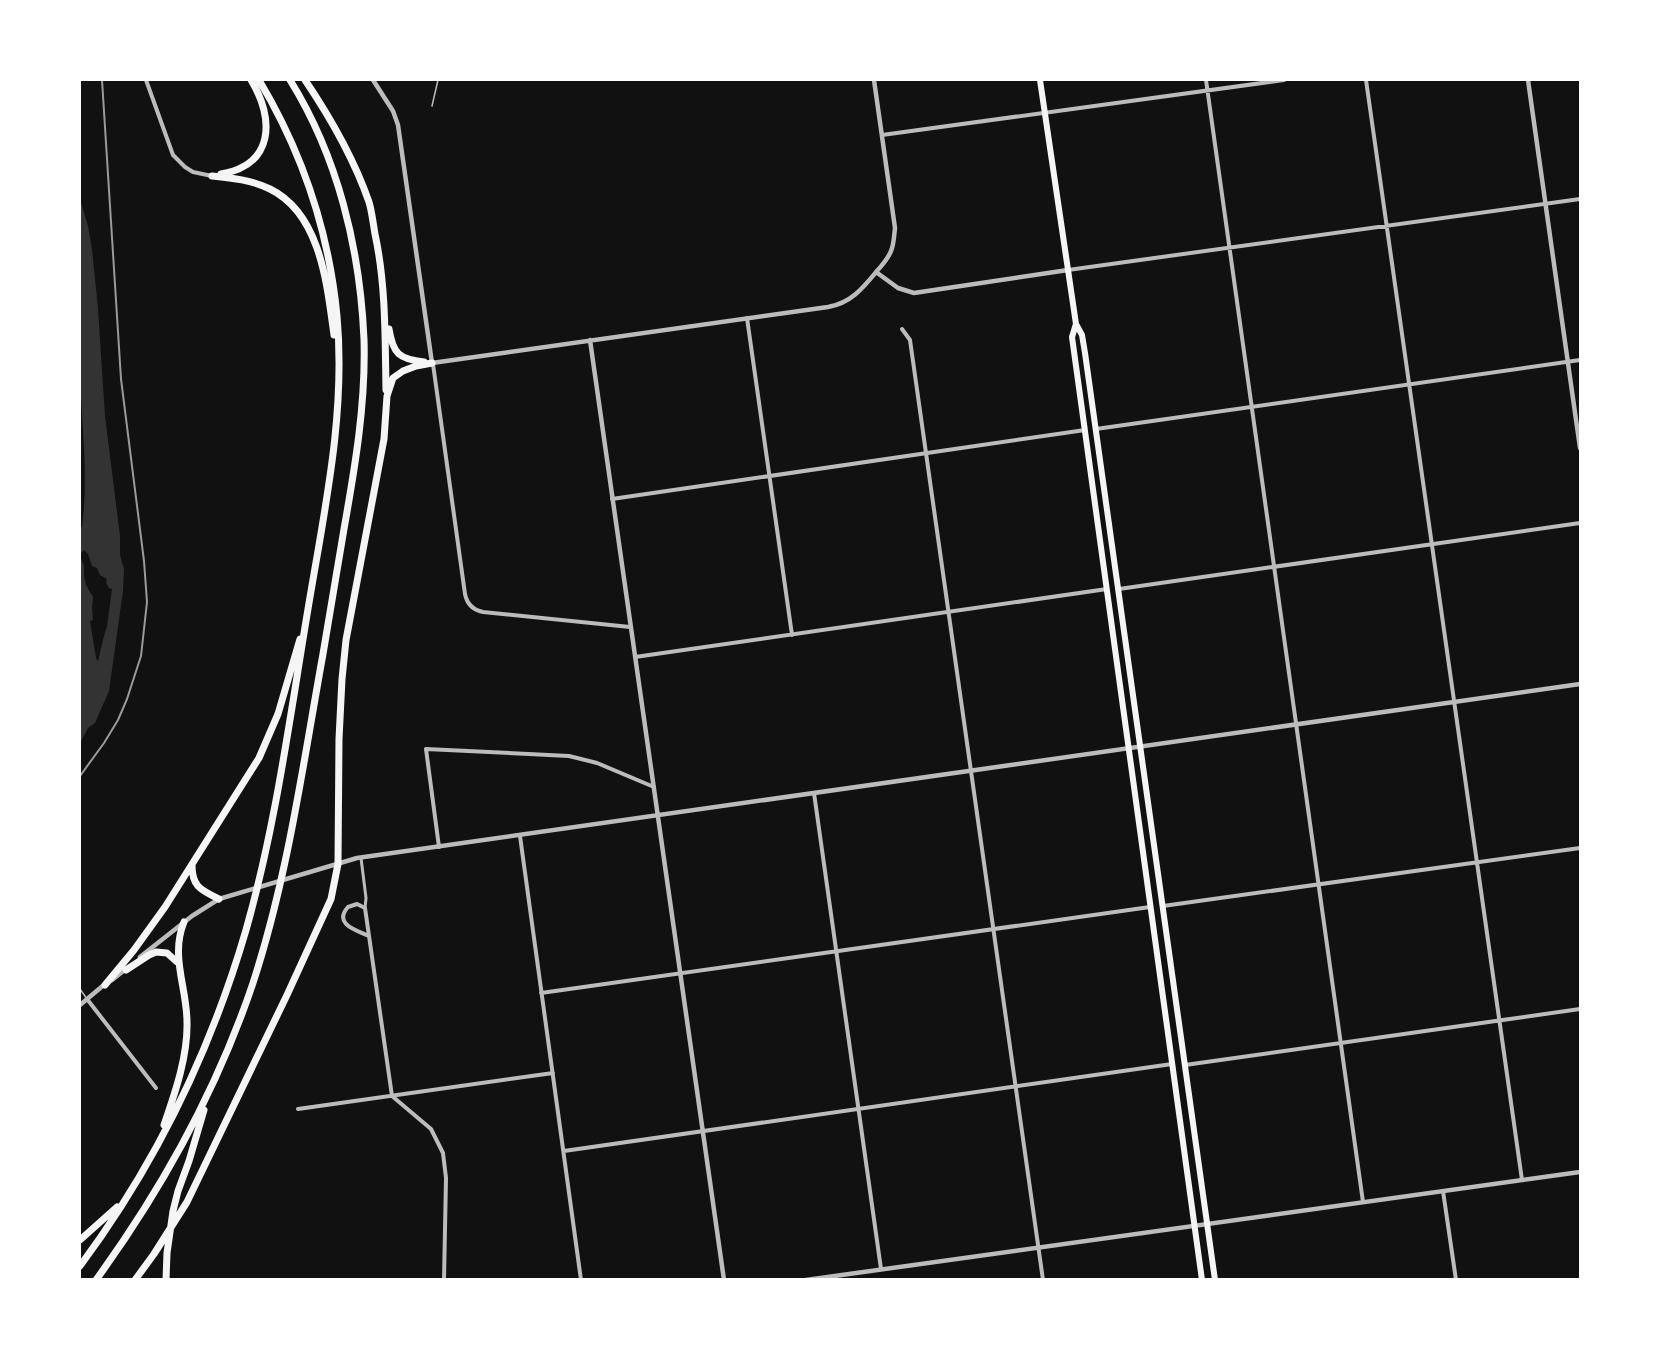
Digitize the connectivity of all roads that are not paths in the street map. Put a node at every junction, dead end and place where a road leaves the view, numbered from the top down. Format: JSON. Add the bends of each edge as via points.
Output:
{"nodes":[{"id":1,"x":146,"y":80,"type":"edge"},
{"id":2,"x":251,"y":80,"type":"edge"},
{"id":3,"x":259,"y":80,"type":"edge"},
{"id":4,"x":290,"y":80,"type":"edge"},
{"id":5,"x":305,"y":80,"type":"edge"},
{"id":6,"x":374,"y":80,"type":"edge"},
{"id":7,"x":438,"y":80,"type":"edge"},
{"id":8,"x":874,"y":80,"type":"edge"},
{"id":9,"x":1040,"y":80,"type":"edge"},
{"id":10,"x":1206,"y":80,"type":"edge"},
{"id":11,"x":1284,"y":80,"type":"edge"},
{"id":12,"x":1366,"y":80,"type":"edge"},
{"id":13,"x":1528,"y":80,"type":"edge"},
{"id":14,"x":1207,"y":90,"type":"junction"},
{"id":15,"x":432,"y":106,"type":"dead end"},
{"id":16,"x":1045,"y":113,"type":"junction"},
{"id":17,"x":882,"y":135,"type":"junction"},
{"id":18,"x":212,"y":176,"type":"junction"},
{"id":19,"x":1581,"y":200,"type":"edge"},
{"id":20,"x":1546,"y":204,"type":"junction"},
{"id":21,"x":1387,"y":226,"type":"junction"},
{"id":22,"x":1230,"y":248,"type":"junction"},
{"id":23,"x":1068,"y":270,"type":"junction"},
{"id":24,"x":876,"y":272,"type":"junction"},
{"id":25,"x":384,"y":293,"type":"junction"},
{"id":26,"x":747,"y":318,"type":"junction"},
{"id":27,"x":1076,"y":324,"type":"junction"},
{"id":28,"x":902,"y":329,"type":"dead end"},
{"id":29,"x":590,"y":340,"type":"junction"},
{"id":30,"x":1581,"y":360,"type":"edge"},
{"id":31,"x":1568,"y":362,"type":"junction"},
{"id":32,"x":432,"y":363,"type":"junction"},
{"id":33,"x":1410,"y":385,"type":"junction"},
{"id":34,"x":339,"y":393,"type":"junction"},
{"id":35,"x":1252,"y":407,"type":"junction"},
{"id":36,"x":386,"y":414,"type":"junction"},
{"id":37,"x":1096,"y":429,"type":"junction"},
{"id":38,"x":1085,"y":430,"type":"junction"},
{"id":39,"x":1581,"y":448,"type":"edge"},
{"id":40,"x":926,"y":453,"type":"junction"},
{"id":41,"x":770,"y":476,"type":"junction"},
{"id":42,"x":612,"y":499,"type":"junction"},
{"id":43,"x":1581,"y":523,"type":"edge"},
{"id":44,"x":1432,"y":544,"type":"junction"},
{"id":45,"x":1274,"y":567,"type":"junction"},
{"id":46,"x":1107,"y":589,"type":"junction"},
{"id":47,"x":1118,"y":589,"type":"junction"},
{"id":48,"x":308,"y":610,"type":"junction"},
{"id":49,"x":948,"y":612,"type":"junction"},
{"id":50,"x":630,"y":627,"type":"junction"},
{"id":51,"x":792,"y":635,"type":"junction"},
{"id":52,"x":635,"y":657,"type":"junction"},
{"id":53,"x":1581,"y":684,"type":"edge"},
{"id":54,"x":1454,"y":702,"type":"junction"},
{"id":55,"x":1296,"y":724,"type":"junction"},
{"id":56,"x":1140,"y":747,"type":"junction"},
{"id":57,"x":1129,"y":748,"type":"junction"},
{"id":58,"x":971,"y":771,"type":"junction"},
{"id":59,"x":654,"y":788,"type":"junction"},
{"id":60,"x":814,"y":793,"type":"junction"},
{"id":61,"x":658,"y":815,"type":"junction"},
{"id":62,"x":520,"y":836,"type":"junction"},
{"id":63,"x":439,"y":847,"type":"junction"},
{"id":64,"x":1581,"y":848,"type":"edge"},
{"id":65,"x":360,"y":858,"type":"junction"},
{"id":66,"x":1477,"y":862,"type":"junction"},
{"id":67,"x":338,"y":864,"type":"junction"},
{"id":68,"x":192,"y":866,"type":"junction"},
{"id":69,"x":1318,"y":885,"type":"junction"},
{"id":70,"x":219,"y":899,"type":"junction"},
{"id":71,"x":1163,"y":906,"type":"junction"},
{"id":72,"x":1150,"y":907,"type":"junction"},
{"id":73,"x":365,"y":908,"type":"junction"},
{"id":74,"x":184,"y":922,"type":"junction"},
{"id":75,"x":993,"y":929,"type":"junction"},
{"id":76,"x":369,"y":936,"type":"junction"},
{"id":77,"x":836,"y":951,"type":"junction"},
{"id":78,"x":178,"y":965,"type":"junction"},
{"id":79,"x":126,"y":970,"type":"junction"},
{"id":80,"x":681,"y":973,"type":"junction"},
{"id":81,"x":105,"y":985,"type":"junction"},
{"id":82,"x":80,"y":989,"type":"edge"},
{"id":83,"x":541,"y":993,"type":"junction"},
{"id":84,"x":87,"y":999,"type":"junction"},
{"id":85,"x":80,"y":1005,"type":"edge"},
{"id":86,"x":1581,"y":1009,"type":"edge"},
{"id":87,"x":1499,"y":1021,"type":"junction"},
{"id":88,"x":1341,"y":1043,"type":"junction"},
{"id":89,"x":1172,"y":1064,"type":"junction"},
{"id":90,"x":221,"y":1065,"type":"junction"},
{"id":91,"x":1185,"y":1065,"type":"junction"},
{"id":92,"x":553,"y":1073,"type":"junction"},
{"id":93,"x":1016,"y":1086,"type":"junction"},
{"id":94,"x":156,"y":1088,"type":"dead end"},
{"id":95,"x":392,"y":1096,"type":"junction"},
{"id":96,"x":298,"y":1109,"type":"dead end"},
{"id":97,"x":858,"y":1109,"type":"junction"},
{"id":98,"x":703,"y":1131,"type":"junction"},
{"id":99,"x":157,"y":1144,"type":"junction"},
{"id":100,"x":564,"y":1151,"type":"junction"},
{"id":101,"x":1581,"y":1172,"type":"edge"},
{"id":102,"x":1522,"y":1180,"type":"junction"},
{"id":103,"x":1443,"y":1191,"type":"junction"},
{"id":104,"x":126,"y":1199,"type":"junction"},
{"id":105,"x":1363,"y":1202,"type":"junction"},
{"id":106,"x":1207,"y":1224,"type":"junction"},
{"id":107,"x":1195,"y":1226,"type":"junction"},
{"id":108,"x":80,"y":1240,"type":"edge"},
{"id":109,"x":1038,"y":1248,"type":"junction"},
{"id":110,"x":80,"y":1266,"type":"edge"},
{"id":111,"x":881,"y":1269,"type":"junction"},
{"id":112,"x":96,"y":1280,"type":"edge"},
{"id":113,"x":135,"y":1280,"type":"edge"},
{"id":114,"x":166,"y":1280,"type":"edge"},
{"id":115,"x":444,"y":1280,"type":"edge"},
{"id":116,"x":581,"y":1280,"type":"edge"},
{"id":117,"x":724,"y":1280,"type":"edge"},
{"id":118,"x":806,"y":1280,"type":"edge"},
{"id":119,"x":1043,"y":1280,"type":"edge"},
{"id":120,"x":1202,"y":1280,"type":"edge"},
{"id":121,"x":1215,"y":1280,"type":"edge"},
{"id":122,"x":1456,"y":1280,"type":"edge"}],
"edges":[{"from":1,"to":18,"type":"street","via":[[173,155],[193,172]]},
{"from":2,"to":18,"type":"highway","via":[[265,109],[263,146],[242,168]]},
{"from":3,"to":34,"type":"highway","via":[[295,149],[318,215],[334,291]]},
{"from":4,"to":90,"type":"highway","via":[[321,140],[349,229],[364,340],[360,426],[285,864],[253,983]]},
{"from":5,"to":25,"type":"highway","via":[[362,183],[379,252]]},
{"from":6,"to":32,"type":"street","via":[[398,125]]},
{"from":7,"to":15,"type":"lane"},
{"from":8,"to":17,"type":"street"},
{"from":9,"to":16,"type":"main road"},
{"from":10,"to":14,"type":"street"},
{"from":11,"to":14,"type":"street"},
{"from":12,"to":21,"type":"street"},
{"from":13,"to":20,"type":"street"},
{"from":14,"to":16,"type":"street"},
{"from":14,"to":22,"type":"street"},
{"from":16,"to":17,"type":"street"},
{"from":16,"to":23,"type":"main road"},
{"from":17,"to":24,"type":"street","via":[[895,228],[888,257]]},
{"from":18,"to":34,"type":"highway","via":[[246,180],[268,188],[292,204],[306,223],[315,242],[327,292]]},
{"from":19,"to":20,"type":"street"},
{"from":20,"to":21,"type":"street"},
{"from":20,"to":31,"type":"street"},
{"from":21,"to":22,"type":"street"},
{"from":21,"to":33,"type":"street"},
{"from":22,"to":23,"type":"street"},
{"from":22,"to":35,"type":"street"},
{"from":23,"to":24,"type":"street","via":[[914,292],[898,288]]},
{"from":23,"to":27,"type":"main road"},
{"from":24,"to":26,"type":"street","via":[[844,302]]},
{"from":25,"to":32,"type":"highway","via":[[396,353]]},
{"from":25,"to":36,"type":"highway"},
{"from":26,"to":29,"type":"street"},
{"from":26,"to":41,"type":"street"},
{"from":27,"to":37,"type":"main road","via":[[1082,335]]},
{"from":27,"to":38,"type":"main road","via":[[1072,337]]},
{"from":28,"to":40,"type":"street","via":[[910,340]]},
{"from":29,"to":32,"type":"street"},
{"from":29,"to":42,"type":"street"},
{"from":30,"to":31,"type":"street"},
{"from":31,"to":33,"type":"street"},
{"from":31,"to":39,"type":"street"},
{"from":32,"to":36,"type":"highway","via":[[393,378]]},
{"from":32,"to":50,"type":"street","via":[[469,604],[483,612]]},
{"from":33,"to":35,"type":"street"},
{"from":33,"to":44,"type":"street"},
{"from":34,"to":48,"type":"highway","via":[[331,472]]},
{"from":35,"to":37,"type":"street"},
{"from":35,"to":45,"type":"street"},
{"from":36,"to":67,"type":"highway","via":[[346,640]]},
{"from":37,"to":47,"type":"main road"},
{"from":38,"to":40,"type":"street"},
{"from":38,"to":46,"type":"main road"},
{"from":40,"to":41,"type":"street"},
{"from":40,"to":49,"type":"street"},
{"from":41,"to":42,"type":"street"},
{"from":41,"to":51,"type":"street"},
{"from":42,"to":50,"type":"street"},
{"from":43,"to":44,"type":"street"},
{"from":44,"to":45,"type":"street"},
{"from":44,"to":54,"type":"street"},
{"from":45,"to":47,"type":"street"},
{"from":45,"to":55,"type":"street"},
{"from":46,"to":49,"type":"street"},
{"from":46,"to":57,"type":"main road"},
{"from":47,"to":56,"type":"main road"},
{"from":48,"to":68,"type":"highway","via":[[266,745]]},
{"from":48,"to":99,"type":"highway","via":[[271,826],[246,928],[202,1052]]},
{"from":49,"to":51,"type":"street"},
{"from":49,"to":58,"type":"street"},
{"from":50,"to":52,"type":"street"},
{"from":51,"to":52,"type":"street"},
{"from":52,"to":59,"type":"street"},
{"from":53,"to":54,"type":"street"},
{"from":54,"to":55,"type":"street"},
{"from":54,"to":66,"type":"street"},
{"from":55,"to":56,"type":"street"},
{"from":55,"to":69,"type":"street"},
{"from":56,"to":57,"type":"street"},
{"from":56,"to":71,"type":"main road"},
{"from":57,"to":58,"type":"street"},
{"from":57,"to":72,"type":"main road"},
{"from":58,"to":60,"type":"street"},
{"from":58,"to":75,"type":"street"},
{"from":59,"to":61,"type":"street"},
{"from":59,"to":63,"type":"street","via":[[597,762],[569,756],[426,749]]},
{"from":60,"to":61,"type":"street"},
{"from":60,"to":77,"type":"street"},
{"from":61,"to":62,"type":"street"},
{"from":61,"to":80,"type":"street"},
{"from":62,"to":63,"type":"street"},
{"from":62,"to":83,"type":"street"},
{"from":63,"to":65,"type":"street"},
{"from":64,"to":66,"type":"street"},
{"from":65,"to":67,"type":"street"},
{"from":65,"to":73,"type":"street"},
{"from":66,"to":69,"type":"street"},
{"from":66,"to":87,"type":"street"},
{"from":67,"to":70,"type":"street"},
{"from":67,"to":113,"type":"highway","via":[[331,899],[186,1202]]},
{"from":68,"to":70,"type":"highway","via":[[197,886]]},
{"from":68,"to":81,"type":"highway"},
{"from":69,"to":71,"type":"street"},
{"from":69,"to":88,"type":"street"},
{"from":70,"to":74,"type":"street"},
{"from":71,"to":91,"type":"main road"},
{"from":72,"to":75,"type":"street"},
{"from":72,"to":89,"type":"main road"},
{"from":73,"to":76,"type":"street"},
{"from":73,"to":76,"type":"street","via":[[351,905],[343,917],[349,926]]},
{"from":74,"to":78,"type":"highway","via":[[177,947]]},
{"from":74,"to":79,"type":"street"},
{"from":75,"to":77,"type":"street"},
{"from":75,"to":93,"type":"street"},
{"from":76,"to":95,"type":"street"},
{"from":77,"to":80,"type":"street"},
{"from":77,"to":97,"type":"street"},
{"from":78,"to":79,"type":"highway","via":[[162,951]]},
{"from":78,"to":99,"type":"highway","via":[[187,1037]]},
{"from":79,"to":81,"type":"street"},
{"from":80,"to":83,"type":"street"},
{"from":80,"to":98,"type":"street"},
{"from":81,"to":84,"type":"street"},
{"from":82,"to":84,"type":"lane"},
{"from":83,"to":92,"type":"street"},
{"from":84,"to":85,"type":"street"},
{"from":84,"to":94,"type":"street"},
{"from":86,"to":87,"type":"street"},
{"from":87,"to":88,"type":"street"},
{"from":87,"to":102,"type":"street"},
{"from":88,"to":91,"type":"street"},
{"from":88,"to":105,"type":"street"},
{"from":89,"to":93,"type":"street"},
{"from":89,"to":107,"type":"main road"},
{"from":90,"to":112,"type":"highway","via":[[166,1173]]},
{"from":90,"to":114,"type":"highway","via":[[178,1191]]},
{"from":91,"to":106,"type":"main road"},
{"from":92,"to":95,"type":"street"},
{"from":92,"to":100,"type":"street"},
{"from":93,"to":97,"type":"street"},
{"from":93,"to":109,"type":"street"},
{"from":95,"to":96,"type":"street"},
{"from":95,"to":115,"type":"street","via":[[430,1129],[443,1154]]},
{"from":97,"to":98,"type":"street"},
{"from":97,"to":111,"type":"street"},
{"from":98,"to":100,"type":"street"},
{"from":98,"to":117,"type":"street"},
{"from":99,"to":104,"type":"highway"},
{"from":100,"to":116,"type":"street"},
{"from":101,"to":102,"type":"street"},
{"from":102,"to":103,"type":"street"},
{"from":103,"to":105,"type":"street"},
{"from":103,"to":122,"type":"street"},
{"from":104,"to":108,"type":"highway"},
{"from":104,"to":110,"type":"highway"},
{"from":105,"to":106,"type":"street"},
{"from":106,"to":107,"type":"street"},
{"from":106,"to":121,"type":"main road"},
{"from":107,"to":109,"type":"street"},
{"from":107,"to":120,"type":"main road"},
{"from":109,"to":111,"type":"street"},
{"from":109,"to":119,"type":"street"},
{"from":111,"to":118,"type":"street"}]}
